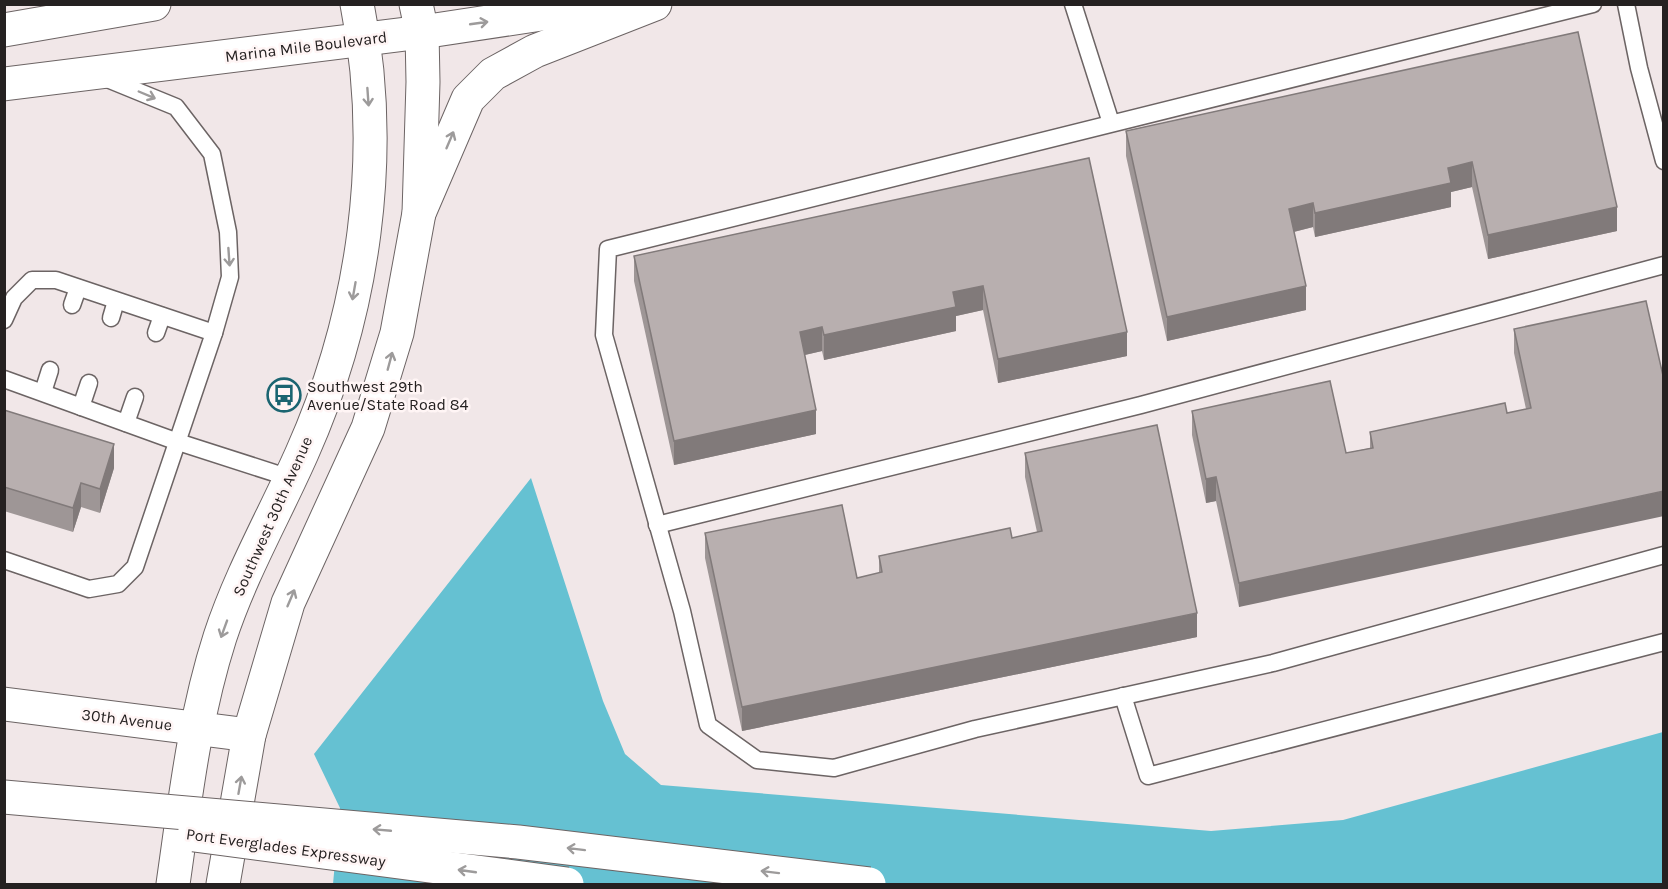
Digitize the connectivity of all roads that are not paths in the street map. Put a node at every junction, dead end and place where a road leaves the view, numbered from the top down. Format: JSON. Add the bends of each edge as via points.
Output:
{"nodes":[{"id":1,"x":154,"y":4,"type":"edge"},
{"id":2,"x":357,"y":4,"type":"edge"},
{"id":3,"x":607,"y":4,"type":"edge"},
{"id":4,"x":655,"y":4,"type":"edge"},
{"id":5,"x":1073,"y":4,"type":"edge"},
{"id":6,"x":1593,"y":4,"type":"edge"},
{"id":7,"x":1626,"y":4,"type":"edge"},
{"id":8,"x":4,"y":7,"type":"edge"},
{"id":9,"x":419,"y":18,"type":"edge"},
{"id":10,"x":50,"y":22,"type":"junction"},
{"id":11,"x":4,"y":30,"type":"edge"},
{"id":12,"x":364,"y":39,"type":"junction"},
{"id":13,"x":93,"y":73,"type":"junction"},
{"id":14,"x":4,"y":84,"type":"edge"},
{"id":15,"x":1111,"y":123,"type":"junction"},
{"id":16,"x":1664,"y":161,"type":"edge"},
{"id":17,"x":419,"y":213,"type":"junction"},
{"id":18,"x":1664,"y":265,"type":"edge"},
{"id":19,"x":78,"y":288,"type":"junction"},
{"id":20,"x":116,"y":301,"type":"junction"},
{"id":21,"x":72,"y":305,"type":"dead end"},
{"id":22,"x":162,"y":316,"type":"junction"},
{"id":23,"x":111,"y":318,"type":"dead end"},
{"id":24,"x":4,"y":320,"type":"edge"},
{"id":25,"x":156,"y":333,"type":"dead end"},
{"id":26,"x":214,"y":333,"type":"junction"},
{"id":27,"x":50,"y":370,"type":"dead end"},
{"id":28,"x":4,"y":379,"type":"edge"},
{"id":29,"x":89,"y":383,"type":"dead end"},
{"id":30,"x":43,"y":392,"type":"junction"},
{"id":31,"x":135,"y":397,"type":"dead end"},
{"id":32,"x":81,"y":407,"type":"junction"},
{"id":33,"x":126,"y":423,"type":"junction"},
{"id":34,"x":178,"y":442,"type":"junction"},
{"id":35,"x":290,"y":478,"type":"junction"},
{"id":36,"x":657,"y":525,"type":"junction"},
{"id":37,"x":1664,"y":555,"type":"edge"},
{"id":38,"x":5,"y":563,"type":"edge"},
{"id":39,"x":1664,"y":642,"type":"edge"},
{"id":40,"x":1123,"y":696,"type":"junction"},
{"id":41,"x":4,"y":704,"type":"edge"},
{"id":42,"x":195,"y":728,"type":"junction"},
{"id":43,"x":249,"y":735,"type":"junction"},
{"id":44,"x":4,"y":797,"type":"edge"},
{"id":45,"x":4,"y":810,"type":"edge"},
{"id":46,"x":173,"y":885,"type":"edge"},
{"id":47,"x":223,"y":885,"type":"edge"},
{"id":48,"x":567,"y":885,"type":"edge"},
{"id":49,"x":869,"y":885,"type":"edge"}],
"edges":[{"from":1,"to":10,"type":"main road"},
{"from":2,"to":12,"type":"main road","name":"Southwest 30th Avenue"},
{"from":9,"to":3,"type":"main road","name":"Marina Mile Boulevard","one_way":true},
{"from":17,"to":4,"type":"main road","one_way":true,"via":[[468,99],[493,74],[535,51]]},
{"from":5,"to":15,"type":"lane"},
{"from":6,"to":15,"type":"lane"},
{"from":7,"to":16,"type":"lane"},
{"from":8,"to":10,"type":"main road"},
{"from":9,"to":12,"type":"main road","name":"Marina Mile Boulevard"},
{"from":9,"to":17,"type":"main road"},
{"from":10,"to":11,"type":"main road"},
{"from":12,"to":13,"type":"main road","name":"Marina Mile Boulevard"},
{"from":12,"to":35,"type":"main road","name":"Southwest 30th Avenue","one_way":true,"via":[[370,137],[366,221],[351,309],[321,405]]},
{"from":13,"to":14,"type":"main road","name":"Marina Mile Boulevard"},
{"from":13,"to":26,"type":"lane","one_way":true,"via":[[176,107],[212,154],[228,232],[230,277]]},
{"from":15,"to":36,"type":"lane","via":[[608,249],[604,334]]},
{"from":43,"to":17,"type":"main road","one_way":true,"via":[[288,603],[368,429],[386,376]]},
{"from":18,"to":36,"type":"lane","via":[[1141,405]]},
{"from":19,"to":20,"type":"lane"},
{"from":19,"to":21,"type":"lane"},
{"from":19,"to":24,"type":"lane","via":[[56,280],[32,280],[14,298]]},
{"from":20,"to":22,"type":"lane"},
{"from":20,"to":23,"type":"lane"},
{"from":22,"to":25,"type":"lane"},
{"from":22,"to":26,"type":"lane"},
{"from":26,"to":34,"type":"lane"},
{"from":27,"to":30,"type":"lane"},
{"from":28,"to":30,"type":"lane"},
{"from":29,"to":32,"type":"lane"},
{"from":30,"to":32,"type":"lane"},
{"from":31,"to":33,"type":"lane"},
{"from":32,"to":33,"type":"lane"},
{"from":33,"to":34,"type":"lane"},
{"from":34,"to":35,"type":"lane"},
{"from":34,"to":38,"type":"lane","via":[[135,567],[118,584],[89,589]]},
{"from":35,"to":42,"type":"main road","name":"Southwest 30th Avenue","one_way":true,"via":[[239,588]]},
{"from":36,"to":40,"type":"lane","via":[[708,725],[757,760],[834,768],[975,729]]},
{"from":37,"to":40,"type":"lane","via":[[1273,663]]},
{"from":39,"to":40,"type":"lane","via":[[1148,776]]},
{"from":41,"to":42,"type":"main road","name":"30th Avenue"},
{"from":42,"to":43,"type":"main road","name":"30th Avenue"},
{"from":42,"to":46,"type":"main road","name":"Southwest 30th Avenue"},
{"from":47,"to":43,"type":"main road","one_way":true},
{"from":49,"to":44,"type":"main road","one_way":true,"bridge":true,"via":[[518,842]]},
{"from":48,"to":45,"type":"main road","name":"Port Everglades Expressway","one_way":true,"bridge":true}]}
